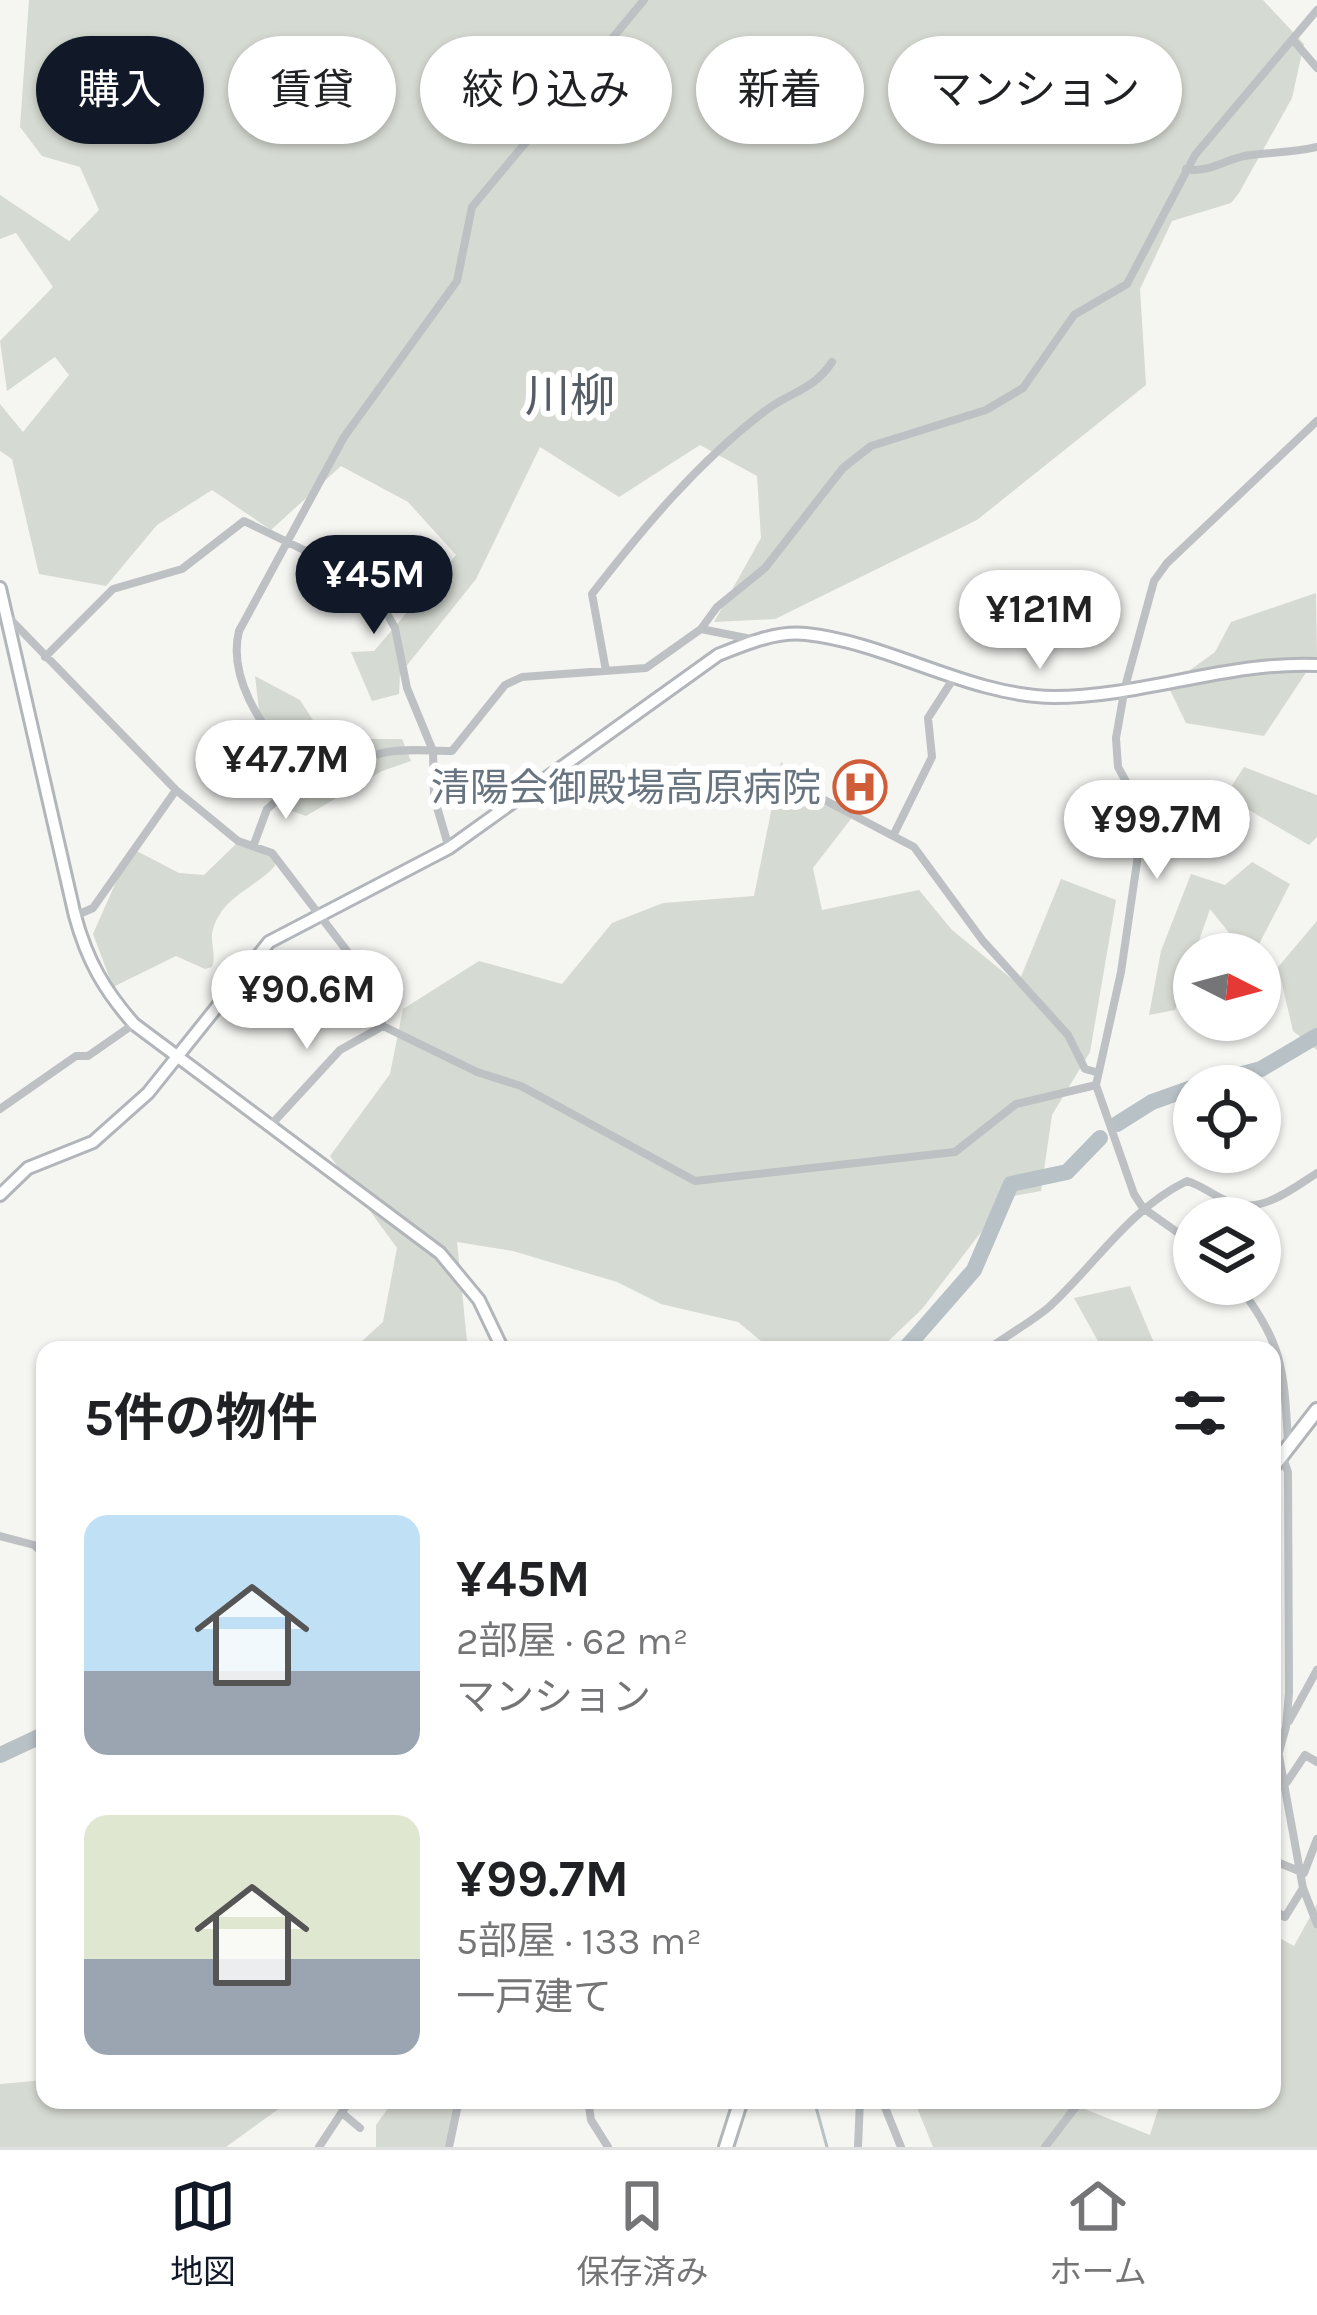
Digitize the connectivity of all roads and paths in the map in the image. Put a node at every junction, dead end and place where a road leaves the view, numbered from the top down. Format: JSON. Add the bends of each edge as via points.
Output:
{"nodes":[{"id":1,"x":644,"y":0,"type":"edge"},
{"id":2,"x":1317,"y":10,"type":"edge"},
{"id":3,"x":1294,"y":41,"type":"junction"},
{"id":4,"x":1317,"y":68,"type":"edge"},
{"id":5,"x":1317,"y":147,"type":"edge"},
{"id":6,"x":1186,"y":169,"type":"junction"},
{"id":7,"x":832,"y":362,"type":"dead end"},
{"id":8,"x":1317,"y":421,"type":"edge"},
{"id":9,"x":287,"y":538,"type":"junction"},
{"id":10,"x":0,"y":588,"type":"edge"},
{"id":11,"x":11,"y":620,"type":"junction"},
{"id":12,"x":701,"y":629,"type":"junction"},
{"id":13,"x":13,"y":634,"type":"junction"},
{"id":14,"x":755,"y":640,"type":"junction"},
{"id":15,"x":0,"y":642,"type":"edge"},
{"id":16,"x":45,"y":657,"type":"junction"},
{"id":17,"x":1317,"y":665,"type":"edge"},
{"id":18,"x":607,"y":671,"type":"junction"},
{"id":19,"x":955,"y":676,"type":"junction"},
{"id":20,"x":1125,"y":687,"type":"junction"},
{"id":21,"x":433,"y":751,"type":"junction"},
{"id":22,"x":777,"y":775,"type":"dead end"},
{"id":23,"x":295,"y":785,"type":"junction"},
{"id":24,"x":176,"y":790,"type":"junction"},
{"id":25,"x":893,"y":836,"type":"junction"},
{"id":26,"x":254,"y":844,"type":"junction"},
{"id":27,"x":449,"y":848,"type":"junction"},
{"id":28,"x":319,"y":913,"type":"junction"},
{"id":29,"x":75,"y":916,"type":"junction"},
{"id":30,"x":134,"y":1024,"type":"junction"},
{"id":31,"x":383,"y":1026,"type":"junction"},
{"id":32,"x":178,"y":1056,"type":"junction"},
{"id":33,"x":1096,"y":1072,"type":"junction"},
{"id":34,"x":1096,"y":1085,"type":"junction"},
{"id":35,"x":0,"y":1109,"type":"edge"},
{"id":36,"x":269,"y":1126,"type":"junction"},
{"id":37,"x":1317,"y":1173,"type":"edge"},
{"id":38,"x":0,"y":1196,"type":"edge"},
{"id":39,"x":1143,"y":1208,"type":"junction"},
{"id":40,"x":1173,"y":1229,"type":"edge"},
{"id":41,"x":1253,"y":1305,"type":"edge"},
{"id":42,"x":499,"y":1341,"type":"edge"},
{"id":43,"x":1000,"y":1341,"type":"edge"},
{"id":44,"x":1276,"y":1341,"type":"edge"},
{"id":45,"x":1281,"y":1355,"type":"edge"},
{"id":46,"x":1317,"y":1409,"type":"edge"},
{"id":47,"x":1285,"y":1451,"type":"junction"},
{"id":48,"x":1281,"y":1456,"type":"edge"},
{"id":49,"x":0,"y":1536,"type":"edge"},
{"id":50,"x":36,"y":1546,"type":"edge"},
{"id":51,"x":1317,"y":1670,"type":"edge"},
{"id":52,"x":1286,"y":1727,"type":"junction"},
{"id":53,"x":1281,"y":1744,"type":"edge"},
{"id":54,"x":1317,"y":1762,"type":"edge"},
{"id":55,"x":1281,"y":1765,"type":"edge"},
{"id":56,"x":1287,"y":1784,"type":"junction"},
{"id":57,"x":1317,"y":1839,"type":"edge"},
{"id":58,"x":1281,"y":1864,"type":"edge"},
{"id":59,"x":1304,"y":1873,"type":"junction"},
{"id":60,"x":1303,"y":1888,"type":"junction"},
{"id":61,"x":1281,"y":1915,"type":"edge"},
{"id":62,"x":1317,"y":1924,"type":"edge"},
{"id":63,"x":344,"y":2109,"type":"edge"},
{"id":64,"x":457,"y":2109,"type":"edge"},
{"id":65,"x":589,"y":2109,"type":"edge"},
{"id":66,"x":737,"y":2109,"type":"edge"},
{"id":67,"x":860,"y":2109,"type":"edge"},
{"id":68,"x":886,"y":2109,"type":"edge"},
{"id":69,"x":1074,"y":2109,"type":"edge"},
{"id":70,"x":342,"y":2113,"type":"junction"},
{"id":71,"x":360,"y":2128,"type":"dead end"},
{"id":72,"x":319,"y":2147,"type":"edge"},
{"id":73,"x":449,"y":2147,"type":"edge"},
{"id":74,"x":608,"y":2147,"type":"edge"},
{"id":75,"x":726,"y":2147,"type":"edge"},
{"id":76,"x":858,"y":2147,"type":"edge"},
{"id":77,"x":901,"y":2147,"type":"edge"},
{"id":78,"x":1045,"y":2147,"type":"edge"}],
"edges":[{"from":1,"to":9,"type":"street","via":[[472,207],[457,281],[344,437]]},
{"from":2,"to":3,"type":"street"},
{"from":3,"to":4,"type":"street"},
{"from":3,"to":6,"type":"street"},
{"from":5,"to":6,"type":"street"},
{"from":6,"to":12,"type":"street","via":[[1127,284],[1074,315],[1023,388],[986,410],[871,446]]},
{"from":7,"to":18,"type":"street","via":[[814,386],[767,409],[659,508],[592,595]]},
{"from":8,"to":20,"type":"street","via":[[1154,581]]},
{"from":9,"to":16,"type":"street","via":[[244,521],[182,569],[112,590]]},
{"from":9,"to":21,"type":"street","via":[[367,588],[386,611]]},
{"from":9,"to":23,"type":"street","via":[[236,646],[255,717],[298,773]]},
{"from":10,"to":11,"type":"street"},
{"from":11,"to":13,"type":"street"},
{"from":11,"to":16,"type":"street"},
{"from":12,"to":14,"type":"street"},
{"from":12,"to":18,"type":"street","via":[[646,668]]},
{"from":13,"to":15,"type":"street"},
{"from":13,"to":29,"type":"street"},
{"from":14,"to":19,"type":"street","via":[[805,634]]},
{"from":14,"to":27,"type":"street","via":[[718,655]]},
{"from":16,"to":24,"type":"street"},
{"from":17,"to":20,"type":"street","via":[[1263,665]]},
{"from":18,"to":21,"type":"street","via":[[522,677],[505,685],[452,751]]},
{"from":19,"to":20,"type":"street","via":[[1053,697]]},
{"from":19,"to":25,"type":"street","via":[[928,718],[932,758]]},
{"from":20,"to":33,"type":"street","via":[[1118,767],[1140,802],[1143,830]]},
{"from":21,"to":23,"type":"street","via":[[357,761],[321,791]]},
{"from":21,"to":27,"type":"street","via":[[434,797]]},
{"from":22,"to":25,"type":"street"},
{"from":23,"to":26,"type":"street","via":[[267,809]]},
{"from":24,"to":26,"type":"street","via":[[238,841]]},
{"from":24,"to":29,"type":"street","via":[[93,908]]},
{"from":25,"to":33,"type":"street","via":[[914,848],[982,941],[1068,1035],[1085,1069]]},
{"from":26,"to":28,"type":"street","via":[[272,854]]},
{"from":27,"to":28,"type":"street"},
{"from":28,"to":31,"type":"street","via":[[350,955]]},
{"from":28,"to":32,"type":"street","via":[[269,942]]},
{"from":29,"to":30,"type":"street","via":[[97,976]]},
{"from":30,"to":32,"type":"street"},
{"from":30,"to":35,"type":"street"},
{"from":31,"to":34,"type":"street","via":[[520,1086],[695,1181],[955,1152],[1016,1104]]},
{"from":31,"to":36,"type":"street","via":[[340,1050]]},
{"from":32,"to":36,"type":"street"},
{"from":32,"to":38,"type":"street","via":[[104,1134],[28,1168]]},
{"from":33,"to":34,"type":"street"},
{"from":34,"to":39,"type":"street"},
{"from":36,"to":42,"type":"street","via":[[453,1265]]},
{"from":37,"to":39,"type":"street","via":[[1274,1201],[1232,1204],[1186,1181]]},
{"from":39,"to":40,"type":"street"},
{"from":39,"to":43,"type":"street","via":[[1048,1307]]},
{"from":41,"to":44,"type":"street"},
{"from":45,"to":47,"type":"street"},
{"from":46,"to":47,"type":"main road"},
{"from":47,"to":48,"type":"main road"},
{"from":47,"to":52,"type":"street"},
{"from":49,"to":50,"type":"street"},
{"from":51,"to":52,"type":"street"},
{"from":52,"to":53,"type":"street"},
{"from":54,"to":56,"type":"street","via":[[1305,1755]]},
{"from":55,"to":56,"type":"street"},
{"from":56,"to":59,"type":"street"},
{"from":57,"to":59,"type":"street"},
{"from":58,"to":59,"type":"street"},
{"from":59,"to":60,"type":"street"},
{"from":60,"to":61,"type":"street"},
{"from":60,"to":62,"type":"street"},
{"from":63,"to":70,"type":"street"},
{"from":64,"to":73,"type":"street"},
{"from":65,"to":74,"type":"street"},
{"from":66,"to":75,"type":"main road"},
{"from":67,"to":76,"type":"street"},
{"from":68,"to":77,"type":"street"},
{"from":69,"to":78,"type":"street"},
{"from":70,"to":71,"type":"street"},
{"from":70,"to":72,"type":"street"}]}
